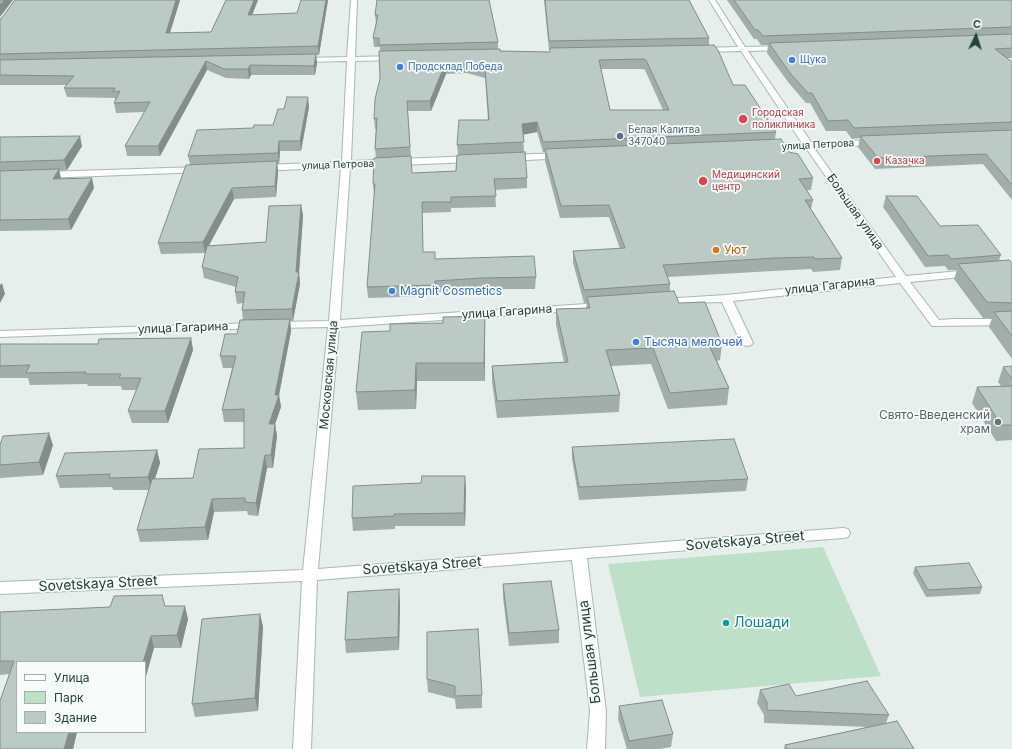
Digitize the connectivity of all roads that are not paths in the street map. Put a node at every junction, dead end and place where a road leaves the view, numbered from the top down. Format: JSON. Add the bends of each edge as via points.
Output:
{"nodes":[{"id":1,"x":354,"y":0,"type":"edge"},
{"id":2,"x":712,"y":0,"type":"edge"},
{"id":3,"x":790,"y":48,"type":"edge"},
{"id":4,"x":743,"y":49,"type":"junction"},
{"id":5,"x":690,"y":51,"type":"edge"},
{"id":6,"x":407,"y":58,"type":"edge"},
{"id":7,"x":351,"y":59,"type":"junction"},
{"id":8,"x":292,"y":60,"type":"edge"},
{"id":9,"x":885,"y":142,"type":"edge"},
{"id":10,"x":808,"y":145,"type":"junction"},
{"id":11,"x":760,"y":147,"type":"edge"},
{"id":12,"x":569,"y":155,"type":"edge"},
{"id":13,"x":498,"y":158,"type":"edge"},
{"id":14,"x":482,"y":159,"type":"edge"},
{"id":15,"x":346,"y":165,"type":"junction"},
{"id":16,"x":254,"y":168,"type":"edge"},
{"id":17,"x":206,"y":170,"type":"edge"},
{"id":18,"x":32,"y":176,"type":"edge"},
{"id":19,"x":981,"y":272,"type":"edge"},
{"id":20,"x":902,"y":279,"type":"junction"},
{"id":21,"x":726,"y":298,"type":"junction"},
{"id":22,"x":648,"y":303,"type":"edge"},
{"id":23,"x":616,"y":305,"type":"edge"},
{"id":24,"x":1012,"y":322,"type":"edge"},
{"id":25,"x":334,"y":324,"type":"junction"},
{"id":26,"x":0,"y":334,"type":"edge"},
{"id":27,"x":747,"y":343,"type":"dead end"},
{"id":28,"x":843,"y":533,"type":"dead end"},
{"id":29,"x":579,"y":555,"type":"junction"},
{"id":30,"x":310,"y":575,"type":"junction"},
{"id":31,"x":0,"y":588,"type":"edge"},
{"id":32,"x":302,"y":749,"type":"edge"},
{"id":33,"x":596,"y":749,"type":"edge"}],
"edges":[{"from":1,"to":7,"type":"street","name":"Московская улица"},
{"from":2,"to":4,"type":"street"},
{"from":3,"to":4,"type":"street"},
{"from":4,"to":5,"type":"street"},
{"from":4,"to":10,"type":"street","name":"Большая улица"},
{"from":6,"to":7,"type":"street"},
{"from":7,"to":8,"type":"street"},
{"from":7,"to":15,"type":"street","name":"Московская улица"},
{"from":9,"to":10,"type":"street","name":"улица Петрова"},
{"from":10,"to":11,"type":"street","name":"улица Петрова"},
{"from":10,"to":20,"type":"street","name":"Большая улица"},
{"from":12,"to":13,"type":"street"},
{"from":14,"to":15,"type":"street","name":"улица Петрова"},
{"from":15,"to":16,"type":"street","name":"улица Петрова"},
{"from":15,"to":25,"type":"street","name":"Московская улица"},
{"from":17,"to":18,"type":"street"},
{"from":19,"to":20,"type":"street","name":"улица Гагарина"},
{"from":20,"to":21,"type":"street","name":"улица Гагарина"},
{"from":20,"to":24,"type":"street","name":"Большая улица","via":[[936,324]]},
{"from":21,"to":22,"type":"street","name":"улица Гагарина"},
{"from":21,"to":27,"type":"street"},
{"from":23,"to":25,"type":"street","name":"улица Гагарина"},
{"from":25,"to":26,"type":"street","name":"улица Гагарина"},
{"from":25,"to":30,"type":"street","name":"Московская улица"},
{"from":28,"to":29,"type":"street","name":"Sovetskaya Street"},
{"from":29,"to":30,"type":"street","name":"Sovetskaya Street"},
{"from":29,"to":33,"type":"street","name":"Большая улица","via":[[598,711]]},
{"from":30,"to":31,"type":"street","name":"Sovetskaya Street"},
{"from":30,"to":32,"type":"street","name":"Московская улица"}]}
